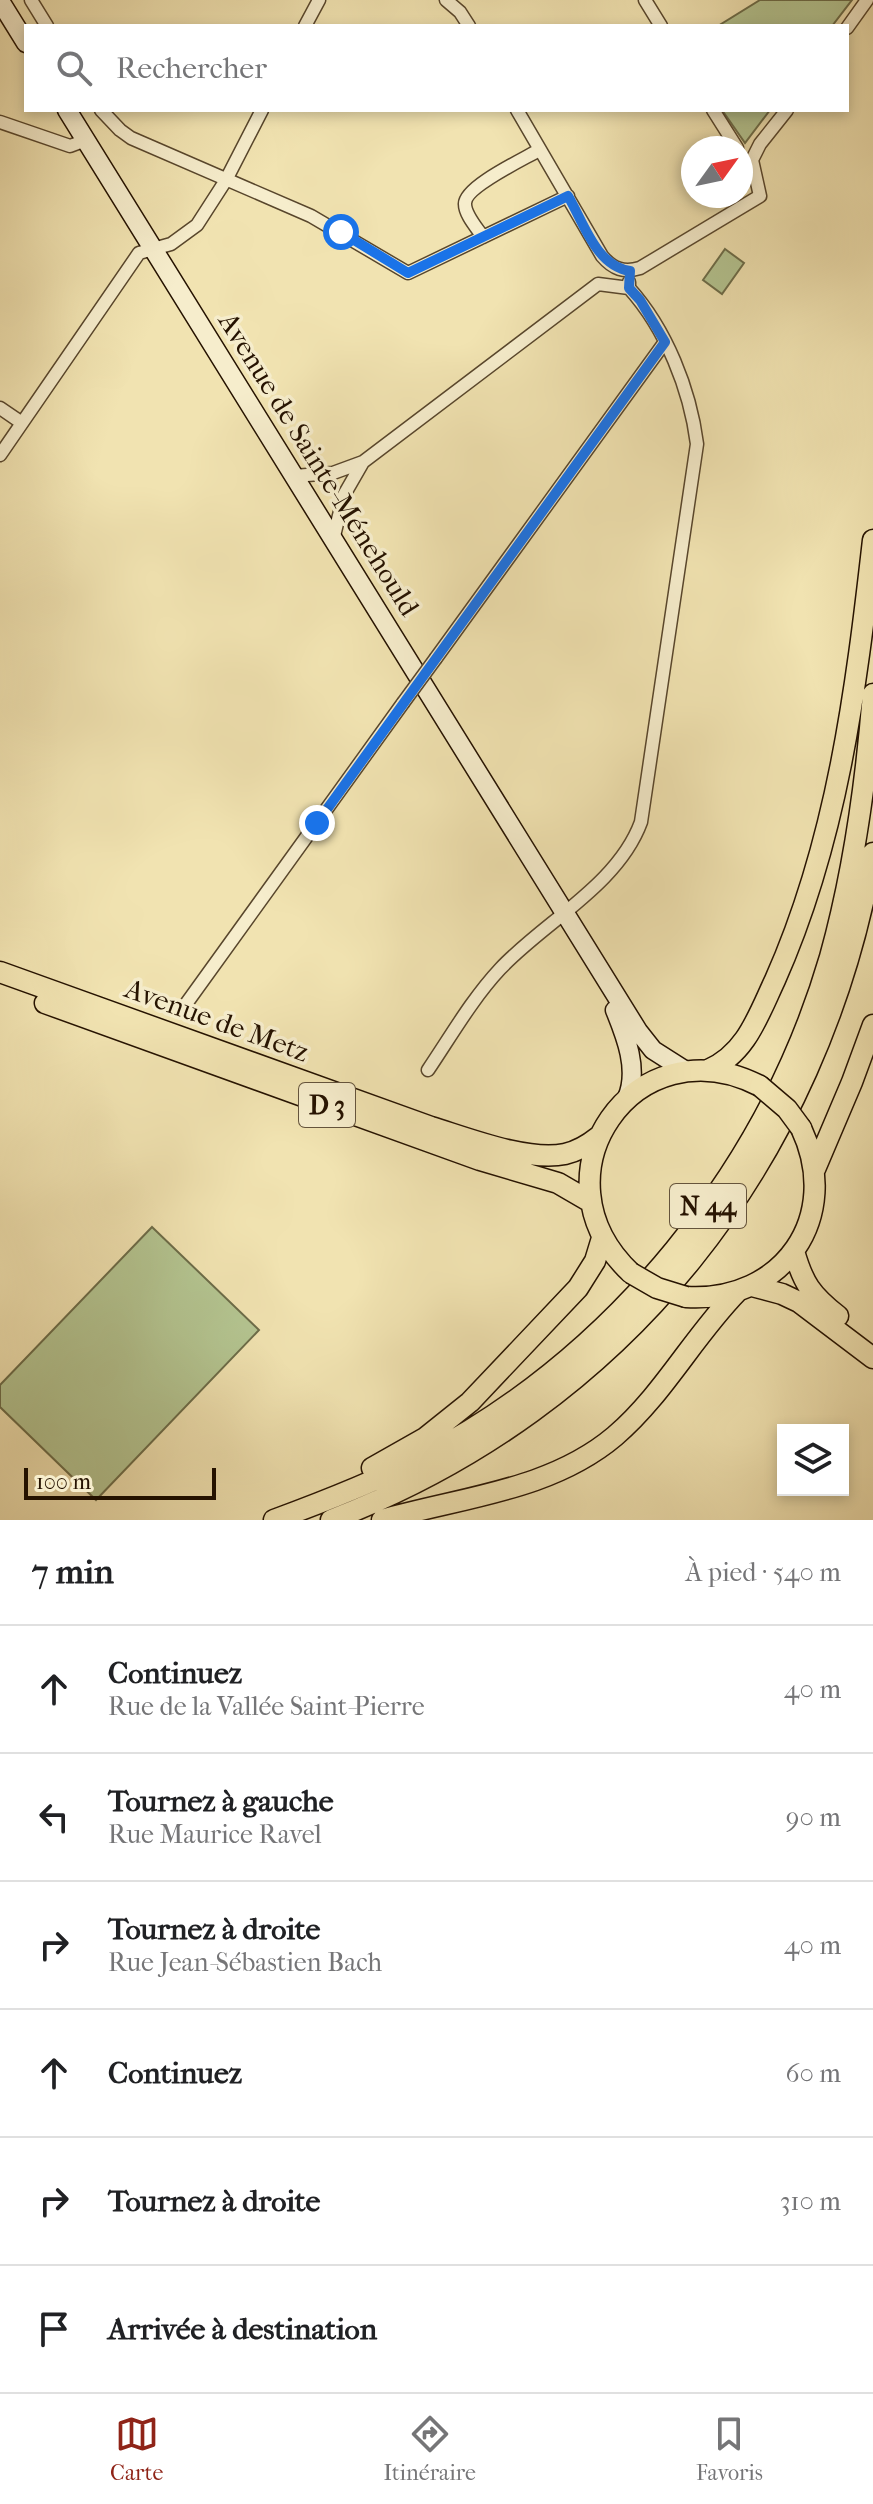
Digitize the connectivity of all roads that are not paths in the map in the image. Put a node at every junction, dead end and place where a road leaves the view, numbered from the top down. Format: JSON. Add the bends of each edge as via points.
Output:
{"nodes":[{"id":1,"x":31,"y":0,"type":"edge"},
{"id":2,"x":319,"y":0,"type":"edge"},
{"id":3,"x":446,"y":0,"type":"edge"},
{"id":4,"x":645,"y":0,"type":"edge"},
{"id":5,"x":867,"y":0,"type":"edge"},
{"id":6,"x":0,"y":1,"type":"edge"},
{"id":7,"x":46,"y":24,"type":"edge"},
{"id":8,"x":306,"y":24,"type":"edge"},
{"id":9,"x":468,"y":24,"type":"edge"},
{"id":10,"x":660,"y":24,"type":"edge"},
{"id":11,"x":849,"y":25,"type":"edge"},
{"id":12,"x":24,"y":40,"type":"edge"},
{"id":13,"x":68,"y":112,"type":"edge"},
{"id":14,"x":103,"y":112,"type":"edge"},
{"id":15,"x":261,"y":112,"type":"edge"},
{"id":16,"x":518,"y":112,"type":"edge"},
{"id":17,"x":714,"y":112,"type":"edge"},
{"id":18,"x":785,"y":112,"type":"edge"},
{"id":19,"x":0,"y":122,"type":"edge"},
{"id":20,"x":729,"y":136,"type":"edge"},
{"id":21,"x":86,"y":140,"type":"junction"},
{"id":22,"x":539,"y":150,"type":"junction"},
{"id":23,"x":753,"y":150,"type":"edge"},
{"id":24,"x":753,"y":176,"type":"edge"},
{"id":25,"x":226,"y":180,"type":"junction"},
{"id":26,"x":568,"y":196,"type":"junction"},
{"id":27,"x":753,"y":200,"type":"edge"},
{"id":28,"x":740,"y":208,"type":"edge"},
{"id":29,"x":483,"y":237,"type":"junction"},
{"id":30,"x":154,"y":250,"type":"junction"},
{"id":31,"x":630,"y":271,"type":"junction"},
{"id":32,"x":629,"y":288,"type":"junction"},
{"id":33,"x":665,"y":342,"type":"junction"},
{"id":34,"x":0,"y":408,"type":"edge"},
{"id":35,"x":22,"y":423,"type":"junction"},
{"id":36,"x":0,"y":455,"type":"edge"},
{"id":37,"x":363,"y":462,"type":"junction"},
{"id":38,"x":294,"y":476,"type":"junction"},
{"id":39,"x":333,"y":540,"type":"junction"},
{"id":40,"x":873,"y":540,"type":"edge"},
{"id":41,"x":873,"y":694,"type":"edge"},
{"id":42,"x":873,"y":853,"type":"edge"},
{"id":43,"x":565,"y":912,"type":"junction"},
{"id":44,"x":600,"y":970,"type":"junction"},
{"id":45,"x":0,"y":972,"type":"edge"},
{"id":46,"x":0,"y":987,"type":"edge"},
{"id":47,"x":186,"y":1004,"type":"dead end"},
{"id":48,"x":873,"y":1025,"type":"edge"},
{"id":49,"x":148,"y":1033,"type":"junction"},
{"id":50,"x":179,"y":1044,"type":"junction"},
{"id":51,"x":428,"y":1070,"type":"dead end"},
{"id":52,"x":708,"y":1070,"type":"junction"},
{"id":53,"x":686,"y":1071,"type":"junction"},
{"id":54,"x":627,"y":1098,"type":"junction"},
{"id":55,"x":598,"y":1137,"type":"junction"},
{"id":56,"x":815,"y":1169,"type":"junction"},
{"id":57,"x":589,"y":1201,"type":"junction"},
{"id":58,"x":602,"y":1238,"type":"junction"},
{"id":59,"x":794,"y":1251,"type":"junction"},
{"id":60,"x":745,"y":1289,"type":"junction"},
{"id":61,"x":873,"y":1342,"type":"edge"},
{"id":62,"x":873,"y":1358,"type":"edge"},
{"id":63,"x":271,"y":1520,"type":"edge"},
{"id":64,"x":331,"y":1520,"type":"edge"},
{"id":65,"x":382,"y":1520,"type":"edge"}],
"edges":[{"from":1,"to":7,"type":"street"},
{"from":2,"to":8,"type":"street"},
{"from":3,"to":9,"type":"street"},
{"from":4,"to":10,"type":"street"},
{"from":5,"to":11,"type":"street"},
{"from":6,"to":12,"type":"main road"},
{"from":13,"to":21,"type":"main road","name":"Avenue de Sainte-Ménehould"},
{"from":14,"to":25,"type":"street","via":[[131,138]]},
{"from":15,"to":25,"type":"street"},
{"from":16,"to":22,"type":"street"},
{"from":17,"to":20,"type":"street"},
{"from":18,"to":23,"type":"street"},
{"from":19,"to":21,"type":"street","via":[[70,146]]},
{"from":21,"to":30,"type":"main road","name":"Avenue de Sainte-Ménehould"},
{"from":22,"to":26,"type":"street"},
{"from":22,"to":29,"type":"street","via":[[468,195],[467,212]]},
{"from":24,"to":27,"type":"street","via":[[760,196]]},
{"from":25,"to":29,"type":"street","via":[[311,216],[408,273]]},
{"from":25,"to":30,"type":"street","via":[[197,225]]},
{"from":26,"to":29,"type":"street"},
{"from":26,"to":31,"type":"street","via":[[602,256],[616,269]]},
{"from":28,"to":31,"type":"street"},
{"from":30,"to":35,"type":"street","via":[[139,253]]},
{"from":30,"to":38,"type":"main road","name":"Avenue de Sainte-Ménehould"},
{"from":31,"to":32,"type":"street"},
{"from":32,"to":33,"type":"street"},
{"from":32,"to":37,"type":"street","via":[[598,284]]},
{"from":33,"to":43,"type":"street","via":[[694,418],[697,444],[645,802],[636,836],[624,853]]},
{"from":33,"to":47,"type":"street","bridge":true},
{"from":34,"to":35,"type":"street"},
{"from":35,"to":36,"type":"street"},
{"from":37,"to":38,"type":"street","via":[[333,473]]},
{"from":37,"to":39,"type":"street","via":[[344,495]]},
{"from":38,"to":39,"type":"main road","name":"Avenue de Sainte-Ménehould"},
{"from":39,"to":43,"type":"main road","name":"Avenue de Sainte-Ménehould"},
{"from":40,"to":52,"type":"main road","via":[[859,664],[829,825],[791,940],[758,1017],[738,1051]]},
{"from":41,"to":63,"type":"main road","number":"N 44","via":[[859,825],[829,960],[772,1099],[713,1199],[615,1315],[524,1393],[420,1458]]},
{"from":42,"to":64,"type":"main road","number":"N 44","via":[[842,984],[811,1065],[759,1166],[691,1263],[621,1338],[528,1415],[442,1468]]},
{"from":43,"to":44,"type":"main road","name":"Avenue de Sainte-Ménehould"},
{"from":43,"to":51,"type":"street","via":[[501,968]]},
{"from":44,"to":53,"type":"main road","name":"Avenue de Sainte-Ménehould","via":[[645,1042]]},
{"from":44,"to":54,"type":"main road","name":"Avenue de Sainte-Ménehould","via":[[629,1053],[632,1077]]},
{"from":45,"to":49,"type":"main road","name":"Avenue de Metz","number":"D 3"},
{"from":46,"to":49,"type":"main road","name":"Avenue de Metz","number":"D 3"},
{"from":48,"to":56,"type":"main road"},
{"from":49,"to":50,"type":"main road","name":"Avenue de Metz","number":"D 3"},
{"from":50,"to":55,"type":"main road","name":"Avenue de Metz","number":"D 3","via":[[492,1146],[562,1155]]},
{"from":50,"to":57,"type":"main road","name":"Avenue de Metz","number":"D 3","via":[[480,1160],[558,1183]]},
{"from":52,"to":53,"type":"main road"},
{"from":52,"to":56,"type":"main road","bridge":true,"via":[[760,1086],[787,1109],[801,1128]]},
{"from":53,"to":54,"type":"main road","via":[[660,1078]]},
{"from":54,"to":55,"type":"main road"},
{"from":55,"to":57,"type":"main road","via":[[589,1168]]},
{"from":56,"to":59,"type":"main road","via":[[812,1212]]},
{"from":57,"to":58,"type":"main road"},
{"from":58,"to":60,"type":"main road","bridge":true,"via":[[631,1273],[657,1288],[686,1297]]},
{"from":58,"to":63,"type":"main road","via":[[578,1288],[449,1420],[375,1467]]},
{"from":59,"to":60,"type":"main road","via":[[775,1271]]},
{"from":59,"to":61,"type":"main road","via":[[810,1291]]},
{"from":60,"to":62,"type":"main road","via":[[799,1302]]},
{"from":60,"to":65,"type":"main road","via":[[651,1398],[588,1456],[542,1479]]}]}
